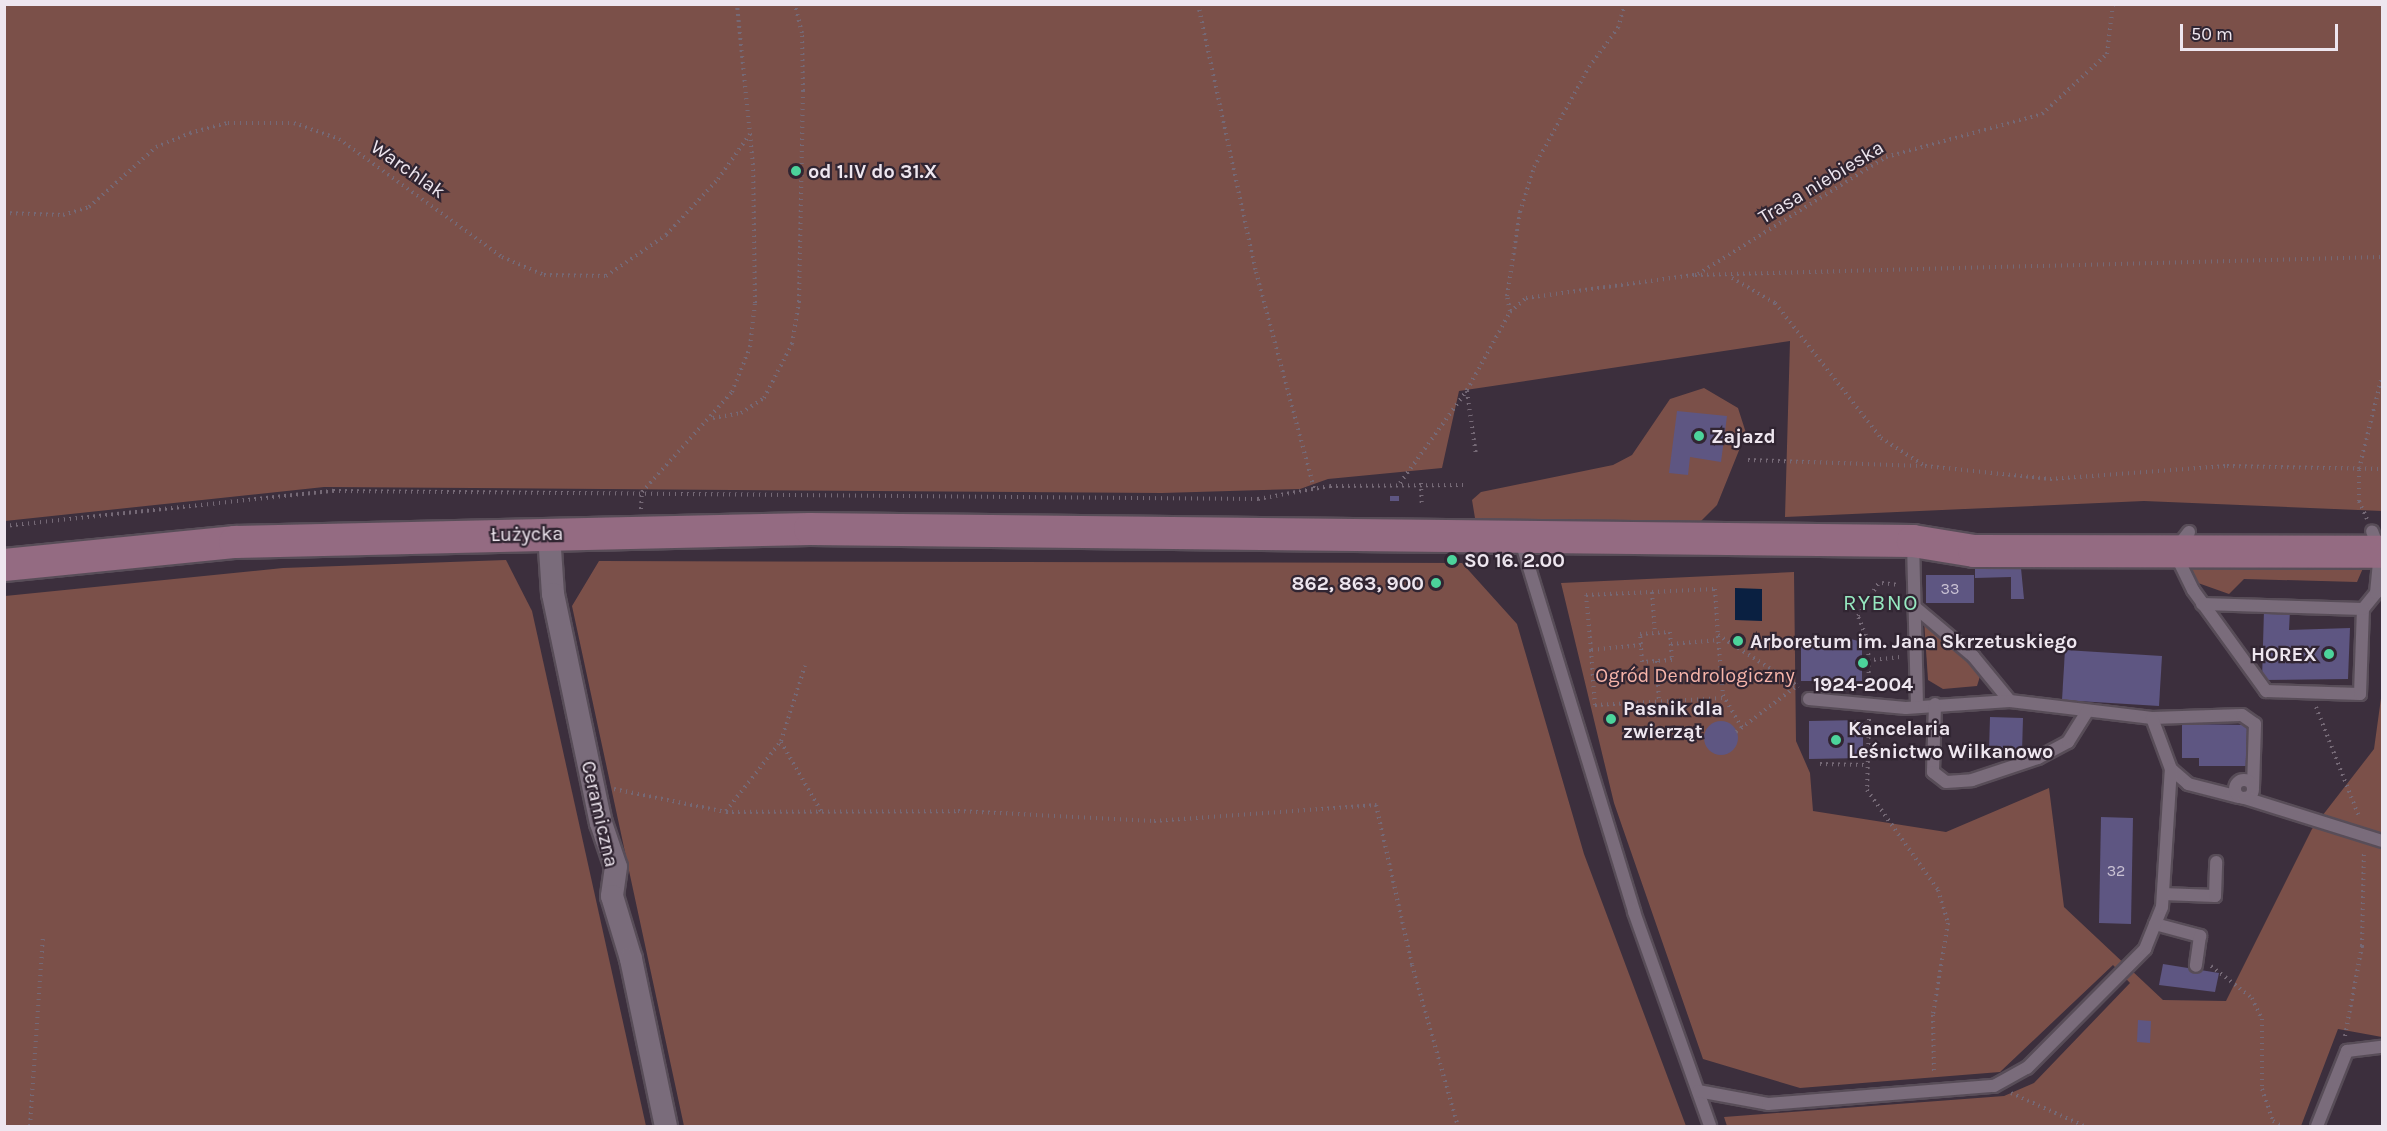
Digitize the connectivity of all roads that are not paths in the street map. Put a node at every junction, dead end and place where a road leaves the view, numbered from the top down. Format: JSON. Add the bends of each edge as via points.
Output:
{"nodes":[{"id":1,"x":549,"y":534,"type":"junction"},
{"id":2,"x":1519,"y":537,"type":"junction"},
{"id":3,"x":1913,"y":541,"type":"junction"},
{"id":4,"x":2181,"y":541,"type":"junction"},
{"id":5,"x":2379,"y":541,"type":"edge"},
{"id":6,"x":4,"y":565,"type":"edge"},
{"id":7,"x":2202,"y":603,"type":"junction"},
{"id":8,"x":1916,"y":608,"type":"junction"},
{"id":9,"x":2363,"y":609,"type":"junction"},
{"id":10,"x":1809,"y":699,"type":"road end"},
{"id":11,"x":2010,"y":701,"type":"junction"},
{"id":12,"x":1935,"y":704,"type":"junction"},
{"id":13,"x":1917,"y":707,"type":"junction"},
{"id":14,"x":2087,"y":712,"type":"junction"},
{"id":15,"x":2152,"y":718,"type":"junction"},
{"id":16,"x":2171,"y":769,"type":"junction"},
{"id":17,"x":2242,"y":798,"type":"junction"},
{"id":18,"x":2382,"y":841,"type":"edge"},
{"id":19,"x":2216,"y":862,"type":"dead end"},
{"id":20,"x":2163,"y":894,"type":"junction"},
{"id":21,"x":2155,"y":924,"type":"junction"},
{"id":22,"x":2196,"y":963,"type":"road end"},
{"id":23,"x":2382,"y":1047,"type":"edge"},
{"id":24,"x":1698,"y":1091,"type":"junction"},
{"id":25,"x":666,"y":1126,"type":"edge"},
{"id":26,"x":1710,"y":1126,"type":"edge"},
{"id":27,"x":2317,"y":1126,"type":"edge"}],
"edges":[{"from":1,"to":2,"type":"main road","name":"Łużycka","via":[[1051,531]]},
{"from":1,"to":6,"type":"main road","name":"Łużycka","via":[[235,542]]},
{"from":1,"to":25,"type":"street","name":"Ceramiczna","via":[[553,594],[593,785],[616,867],[612,896],[631,959]]},
{"from":2,"to":3,"type":"main road","name":"Łużycka"},
{"from":2,"to":24,"type":"lane","via":[[1634,912]]},
{"from":3,"to":4,"type":"main road","name":"Łużycka","via":[[1957,531]]},
{"from":3,"to":8,"type":"lane"},
{"from":4,"to":5,"type":"main road","name":"Łużycka"},
{"from":4,"to":7,"type":"lane","via":[[2193,590]]},
{"from":5,"to":9,"type":"lane","via":[[2376,593]]},
{"from":7,"to":9,"type":"lane"},
{"from":7,"to":9,"type":"lane","via":[[2266,691],[2360,694]]},
{"from":8,"to":11,"type":"lane","via":[[1973,656]]},
{"from":8,"to":13,"type":"lane"},
{"from":10,"to":13,"type":"lane"},
{"from":11,"to":12,"type":"lane"},
{"from":11,"to":14,"type":"lane"},
{"from":12,"to":13,"type":"lane"},
{"from":12,"to":14,"type":"lane","via":[[1933,772],[1946,782],[1972,780],[2038,758],[2068,742]]},
{"from":14,"to":15,"type":"lane"},
{"from":15,"to":16,"type":"lane"},
{"from":15,"to":17,"type":"lane","via":[[2250,717],[2256,736],[2253,787]]},
{"from":16,"to":17,"type":"lane","via":[[2188,784]]},
{"from":16,"to":20,"type":"lane"},
{"from":17,"to":18,"type":"lane"},
{"from":19,"to":20,"type":"lane","via":[[2215,896]]},
{"from":20,"to":21,"type":"lane"},
{"from":21,"to":22,"type":"lane","via":[[2200,936]]},
{"from":21,"to":24,"type":"lane","via":[[2145,949],[2036,1060],[1994,1086],[1768,1104]]},
{"from":23,"to":27,"type":"lane","via":[[2346,1051]]},
{"from":24,"to":26,"type":"lane"}]}
